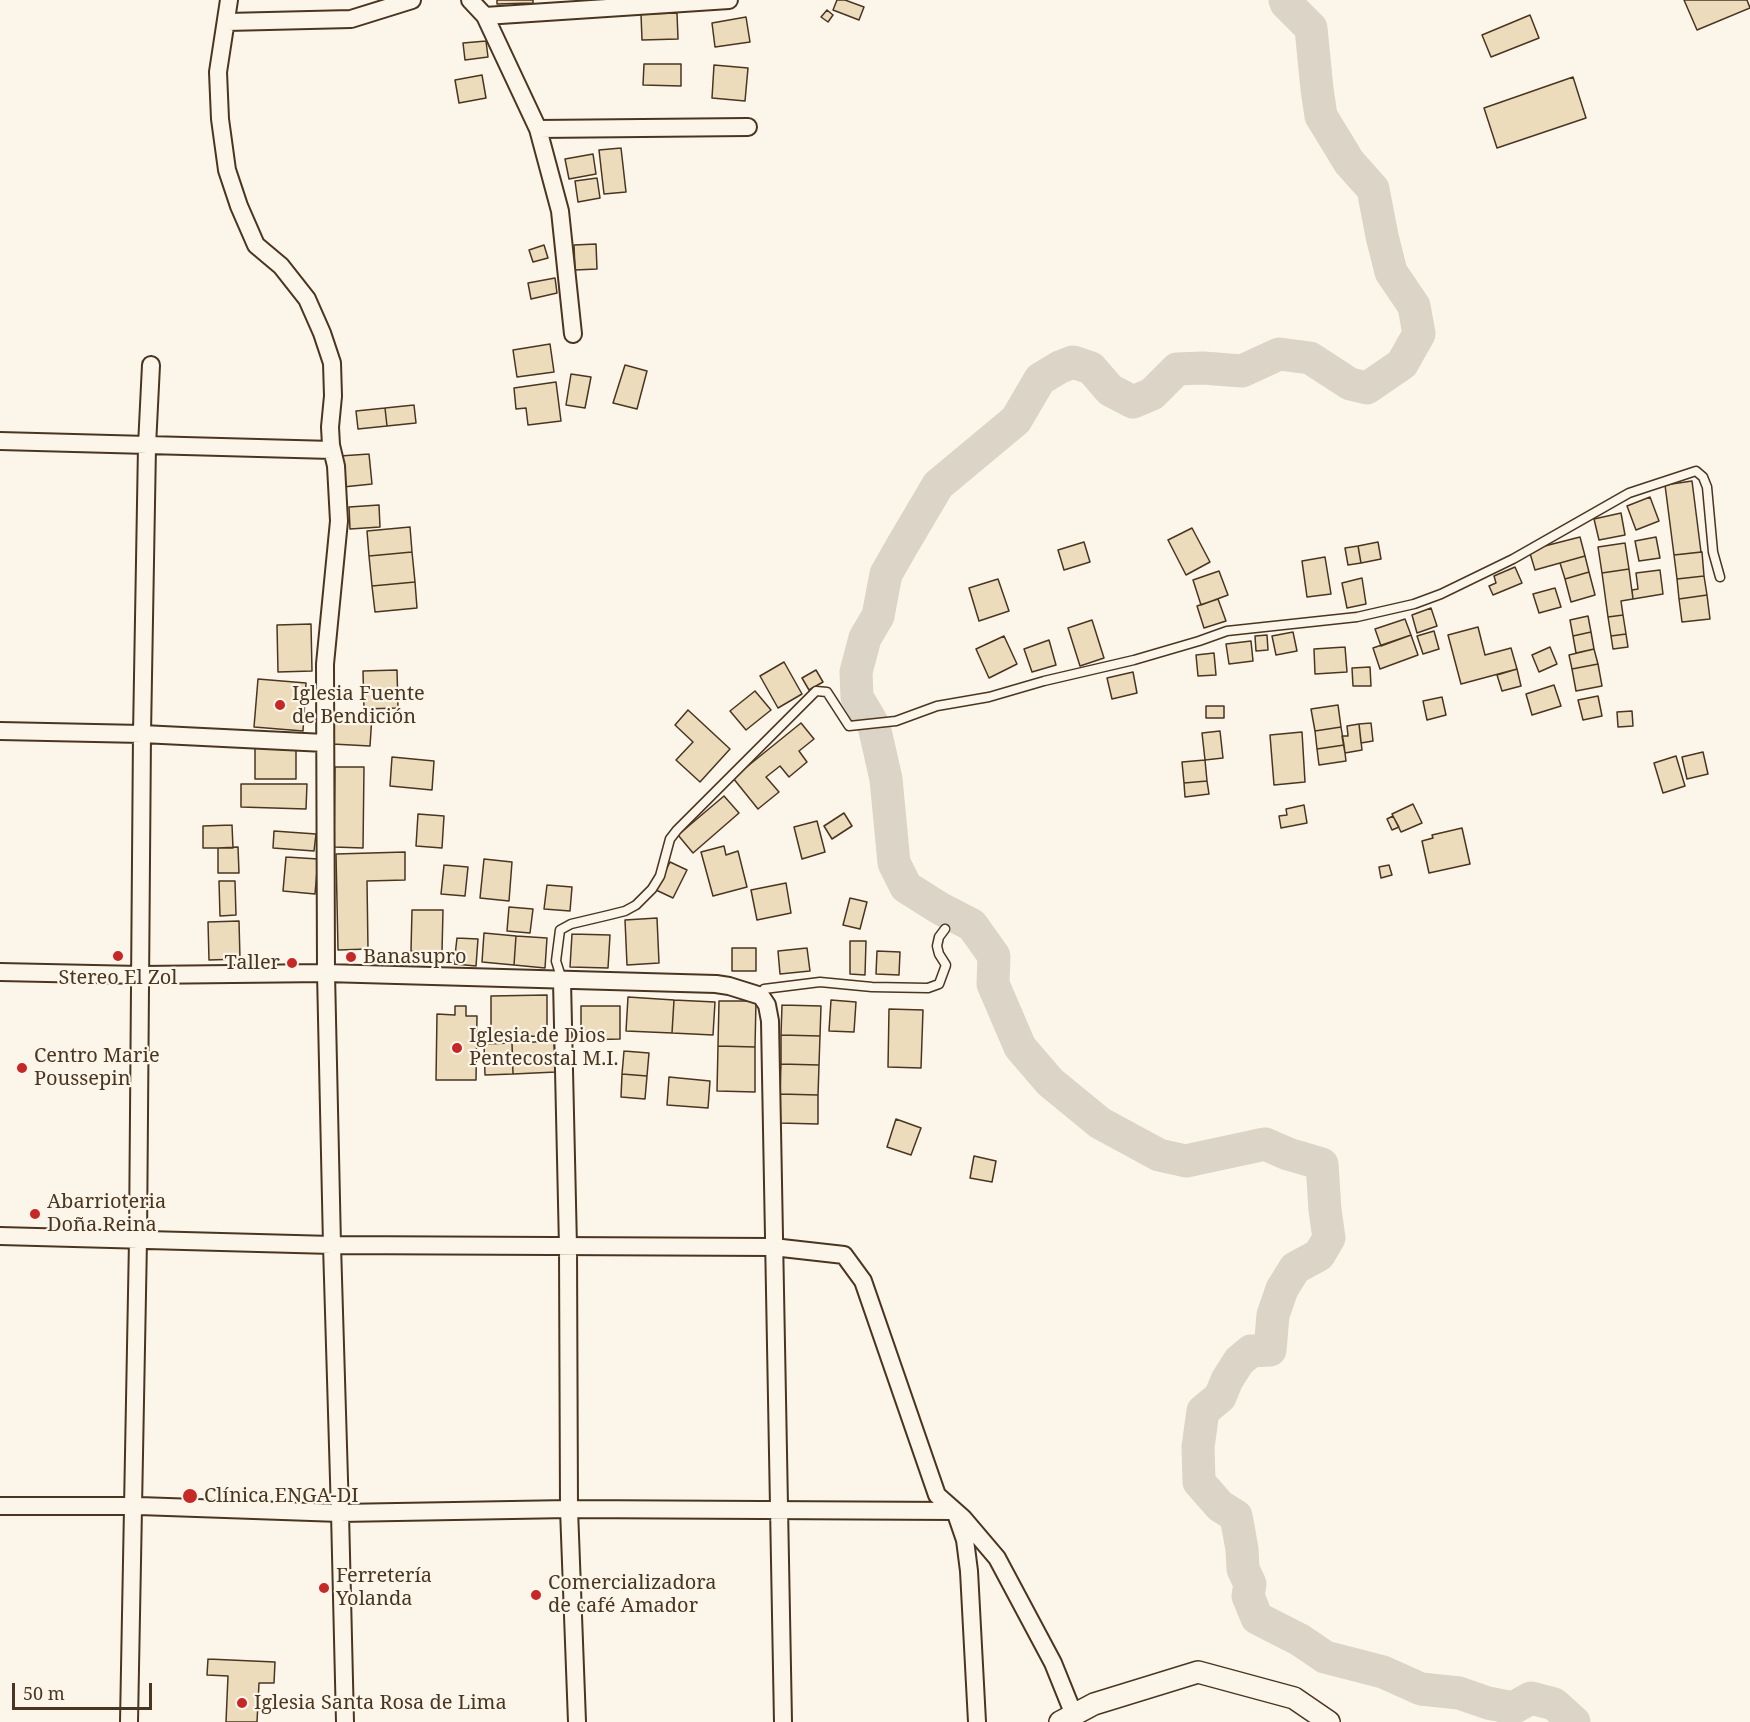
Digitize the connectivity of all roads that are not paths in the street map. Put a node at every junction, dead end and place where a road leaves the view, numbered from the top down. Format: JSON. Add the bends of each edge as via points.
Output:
{"nodes":[{"id":1,"x":229,"y":0,"type":"edge"},
{"id":2,"x":412,"y":0,"type":"edge"},
{"id":3,"x":470,"y":0,"type":"edge"},
{"id":4,"x":729,"y":0,"type":"edge"},
{"id":5,"x":485,"y":16,"type":"junction"},
{"id":6,"x":227,"y":22,"type":"junction"},
{"id":7,"x":748,"y":127,"type":"dead end"},
{"id":8,"x":538,"y":129,"type":"junction"},
{"id":9,"x":573,"y":334,"type":"dead end"},
{"id":10,"x":151,"y":365,"type":"dead end"},
{"id":11,"x":0,"y":441,"type":"edge"},
{"id":12,"x":147,"y":446,"type":"junction"},
{"id":13,"x":332,"y":450,"type":"junction"},
{"id":14,"x":1720,"y":577,"type":"dead end"},
{"id":15,"x":0,"y":731,"type":"edge"},
{"id":16,"x":142,"y":734,"type":"junction"},
{"id":17,"x":325,"y":743,"type":"junction"},
{"id":18,"x":945,"y":929,"type":"dead end"},
{"id":19,"x":0,"y":972,"type":"edge"},
{"id":20,"x":326,"y":973,"type":"junction"},
{"id":21,"x":140,"y":975,"type":"junction"},
{"id":22,"x":562,"y":981,"type":"junction"},
{"id":23,"x":761,"y":996,"type":"junction"},
{"id":24,"x":0,"y":1236,"type":"edge"},
{"id":25,"x":138,"y":1240,"type":"junction"},
{"id":26,"x":332,"y":1245,"type":"junction"},
{"id":27,"x":568,"y":1247,"type":"junction"},
{"id":28,"x":775,"y":1248,"type":"junction"},
{"id":29,"x":0,"y":1506,"type":"edge"},
{"id":30,"x":133,"y":1506,"type":"junction"},
{"id":31,"x":568,"y":1509,"type":"junction"},
{"id":32,"x":779,"y":1511,"type":"junction"},
{"id":33,"x":955,"y":1511,"type":"junction"},
{"id":34,"x":340,"y":1513,"type":"junction"},
{"id":35,"x":1067,"y":1718,"type":"edge"},
{"id":36,"x":129,"y":1722,"type":"edge"},
{"id":37,"x":345,"y":1722,"type":"edge"},
{"id":38,"x":577,"y":1722,"type":"edge"},
{"id":39,"x":783,"y":1722,"type":"edge"},
{"id":40,"x":977,"y":1722,"type":"edge"},
{"id":41,"x":1329,"y":1722,"type":"edge"}],
"edges":[{"from":1,"to":6,"type":"street"},
{"from":2,"to":6,"type":"street","via":[[351,19]]},
{"from":3,"to":5,"type":"street"},
{"from":4,"to":5,"type":"street"},
{"from":5,"to":8,"type":"street"},
{"from":6,"to":13,"type":"street","via":[[218,72],[227,170],[256,245],[281,266],[307,299],[322,333],[332,363]]},
{"from":7,"to":8,"type":"street"},
{"from":8,"to":9,"type":"street","via":[[560,211]]},
{"from":10,"to":12,"type":"street"},
{"from":11,"to":12,"type":"street"},
{"from":12,"to":13,"type":"street"},
{"from":12,"to":16,"type":"street"},
{"from":13,"to":17,"type":"street","via":[[339,520],[325,664]]},
{"from":14,"to":22,"type":"lane","via":[[1713,552],[1707,487],[1695,471],[1629,494],[1513,559],[1414,604],[1357,617],[1227,631],[1134,660],[989,697],[937,706],[896,721],[849,726],[827,692],[816,691],[670,838],[660,876],[636,905],[560,930],[556,961]]},
{"from":15,"to":16,"type":"street"},
{"from":16,"to":17,"type":"street"},
{"from":16,"to":21,"type":"street"},
{"from":17,"to":20,"type":"street"},
{"from":18,"to":23,"type":"lane","via":[[937,946],[946,964],[939,984],[928,988],[872,987],[820,981],[764,989]]},
{"from":19,"to":21,"type":"street"},
{"from":20,"to":21,"type":"street"},
{"from":20,"to":22,"type":"street"},
{"from":20,"to":26,"type":"street"},
{"from":21,"to":25,"type":"street"},
{"from":22,"to":23,"type":"street","via":[[716,984]]},
{"from":22,"to":27,"type":"street"},
{"from":23,"to":28,"type":"street","via":[[770,1021]]},
{"from":24,"to":25,"type":"street"},
{"from":25,"to":26,"type":"street"},
{"from":25,"to":30,"type":"street"},
{"from":26,"to":27,"type":"street"},
{"from":26,"to":34,"type":"street"},
{"from":27,"to":28,"type":"street"},
{"from":27,"to":31,"type":"street"},
{"from":28,"to":32,"type":"street"},
{"from":28,"to":33,"type":"street","via":[[844,1255],[862,1281],[937,1495]]},
{"from":29,"to":30,"type":"street"},
{"from":30,"to":34,"type":"street"},
{"from":30,"to":36,"type":"street"},
{"from":31,"to":32,"type":"street"},
{"from":31,"to":34,"type":"street"},
{"from":31,"to":38,"type":"street"},
{"from":32,"to":33,"type":"street"},
{"from":32,"to":39,"type":"street"},
{"from":33,"to":35,"type":"street","via":[[997,1558],[1053,1663]]},
{"from":33,"to":40,"type":"street","via":[[966,1540]]},
{"from":34,"to":37,"type":"street"},
{"from":35,"to":41,"type":"street","via":[[1094,1704],[1198,1672],[1294,1698]]}]}
